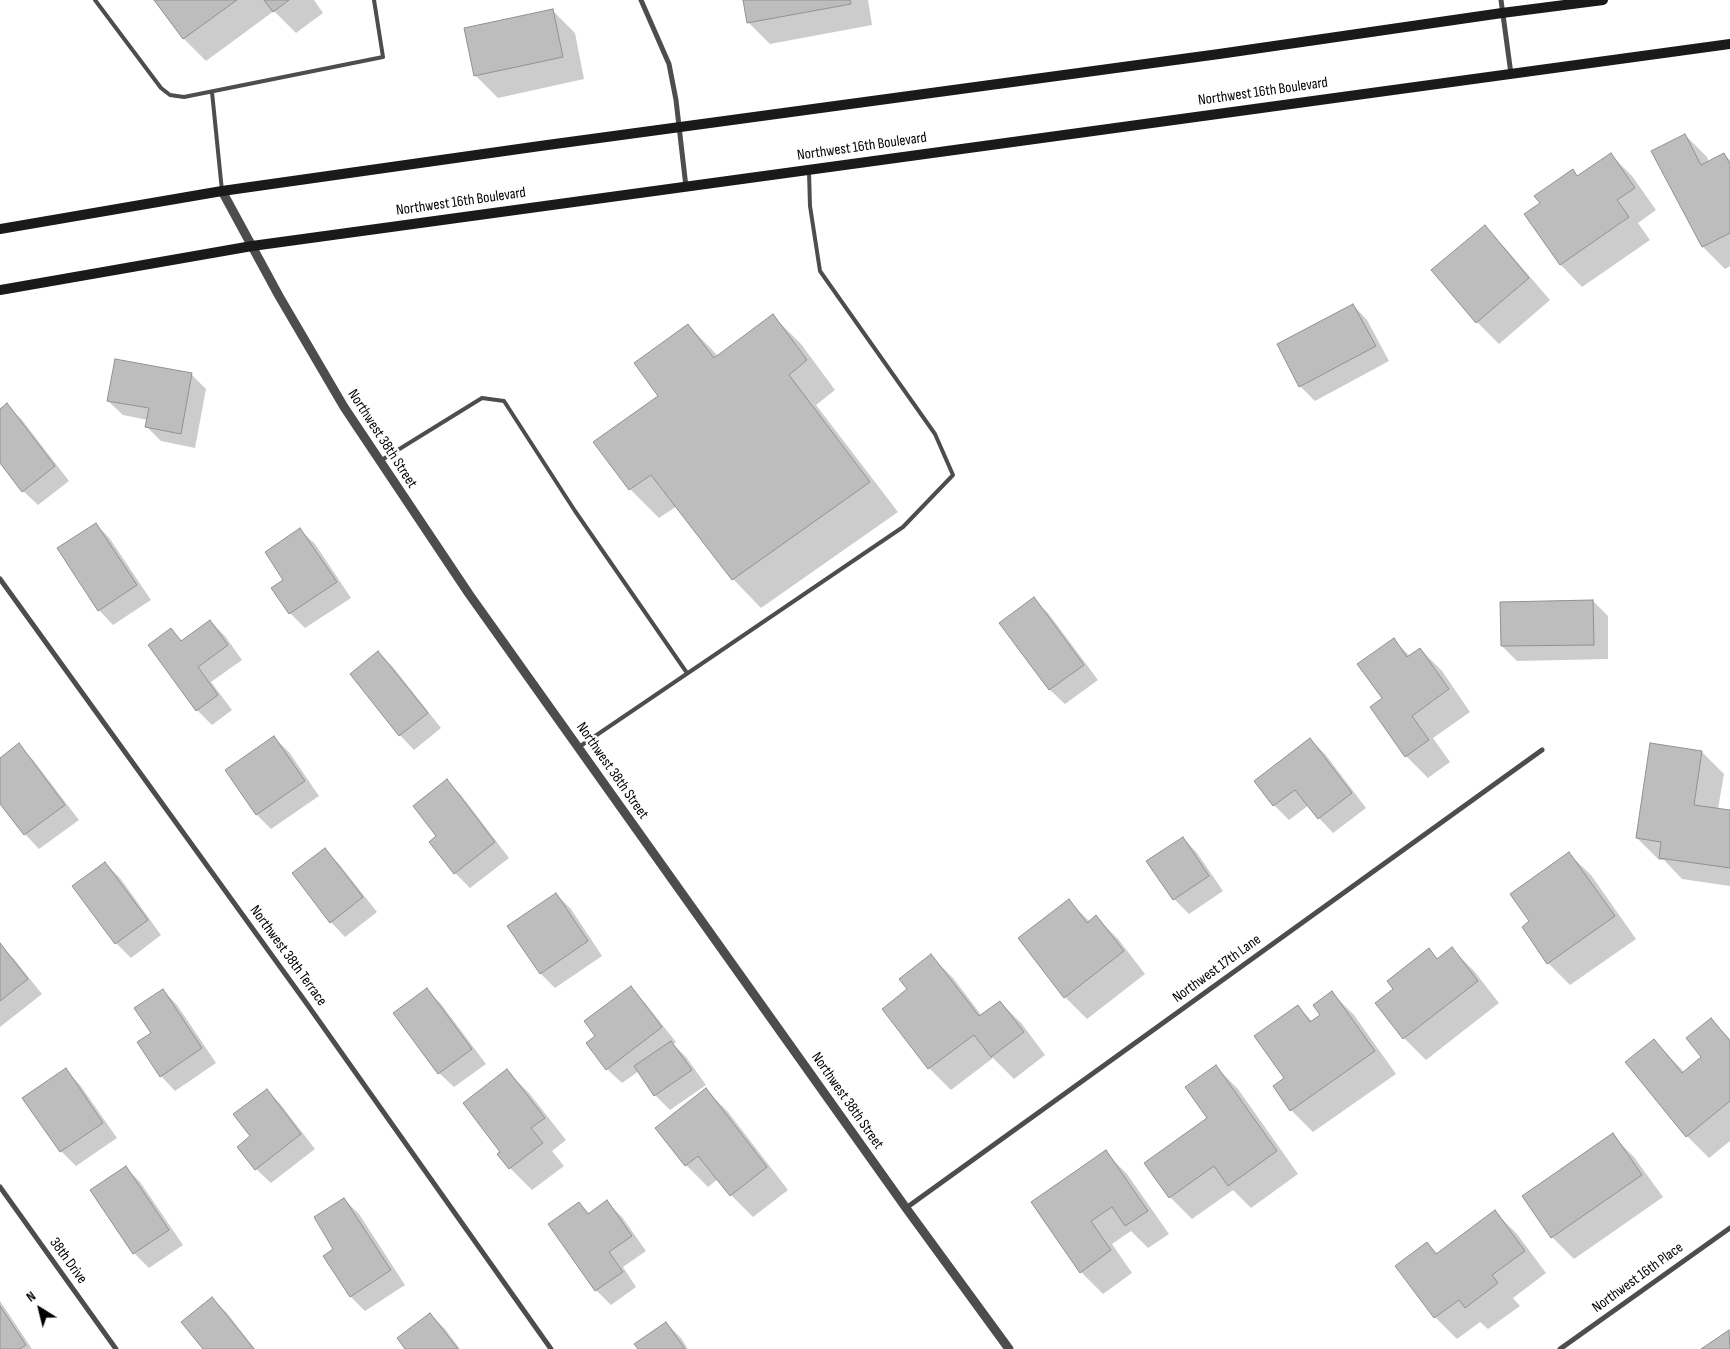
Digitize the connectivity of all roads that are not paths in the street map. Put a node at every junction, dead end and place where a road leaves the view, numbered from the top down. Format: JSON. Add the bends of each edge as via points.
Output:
{"nodes":[{"id":1,"x":95,"y":0,"type":"edge"},
{"id":2,"x":374,"y":0,"type":"edge"},
{"id":3,"x":641,"y":0,"type":"edge"},
{"id":4,"x":1501,"y":0,"type":"edge"},
{"id":5,"x":1603,"y":0,"type":"edge"},
{"id":6,"x":1502,"y":13,"type":"junction"},
{"id":7,"x":1730,"y":44,"type":"edge"},
{"id":8,"x":1511,"y":74,"type":"junction"},
{"id":9,"x":212,"y":92,"type":"junction"},
{"id":10,"x":679,"y":128,"type":"junction"},
{"id":11,"x":809,"y":169,"type":"junction"},
{"id":12,"x":686,"y":186,"type":"junction"},
{"id":13,"x":222,"y":191,"type":"junction"},
{"id":14,"x":0,"y":229,"type":"edge"},
{"id":15,"x":252,"y":246,"type":"junction"},
{"id":16,"x":0,"y":290,"type":"edge"},
{"id":17,"x":379,"y":461,"type":"junction"},
{"id":18,"x":0,"y":579,"type":"edge"},
{"id":19,"x":687,"y":673,"type":"junction"},
{"id":20,"x":578,"y":747,"type":"junction"},
{"id":21,"x":1542,"y":750,"type":"dead end"},
{"id":22,"x":0,"y":1187,"type":"edge"},
{"id":23,"x":906,"y":1208,"type":"junction"},
{"id":24,"x":1730,"y":1228,"type":"edge"},
{"id":25,"x":116,"y":1349,"type":"edge"},
{"id":26,"x":551,"y":1349,"type":"edge"},
{"id":27,"x":1008,"y":1349,"type":"edge"},
{"id":28,"x":1560,"y":1349,"type":"edge"}],
"edges":[{"from":1,"to":9,"type":"lane","via":[[161,88],[170,95],[184,97]]},
{"from":2,"to":9,"type":"lane","via":[[383,56]]},
{"from":3,"to":10,"type":"street","via":[[669,64]]},
{"from":4,"to":6,"type":"street"},
{"from":5,"to":6,"type":"main road"},
{"from":6,"to":8,"type":"street"},
{"from":6,"to":10,"type":"main road"},
{"from":7,"to":8,"type":"main road","name":"Northwest 16th Boulevard"},
{"from":8,"to":11,"type":"main road","name":"Northwest 16th Boulevard"},
{"from":9,"to":13,"type":"lane"},
{"from":10,"to":12,"type":"street"},
{"from":10,"to":13,"type":"main road"},
{"from":11,"to":12,"type":"main road","name":"Northwest 16th Boulevard"},
{"from":11,"to":19,"type":"lane","via":[[810,206],[820,271],[936,434],[953,475],[903,527]]},
{"from":12,"to":15,"type":"main road","name":"Northwest 16th Boulevard"},
{"from":13,"to":14,"type":"main road"},
{"from":13,"to":15,"type":"street","name":"Northwest 38th Street"},
{"from":15,"to":16,"type":"main road","name":"Northwest 16th Boulevard"},
{"from":15,"to":17,"type":"street","name":"Northwest 38th Street","via":[[344,408]]},
{"from":17,"to":19,"type":"lane","via":[[482,398],[504,401]]},
{"from":17,"to":20,"type":"street","name":"Northwest 38th Street"},
{"from":18,"to":26,"type":"street","name":"Northwest 38th Terrace"},
{"from":19,"to":20,"type":"lane"},
{"from":20,"to":23,"type":"street","name":"Northwest 38th Street"},
{"from":21,"to":23,"type":"street","name":"Northwest 17th Lane"},
{"from":22,"to":25,"type":"street","name":"38th Drive"},
{"from":23,"to":27,"type":"street","name":"Northwest 38th Street"},
{"from":24,"to":28,"type":"street","name":"Northwest 16th Place"}]}
